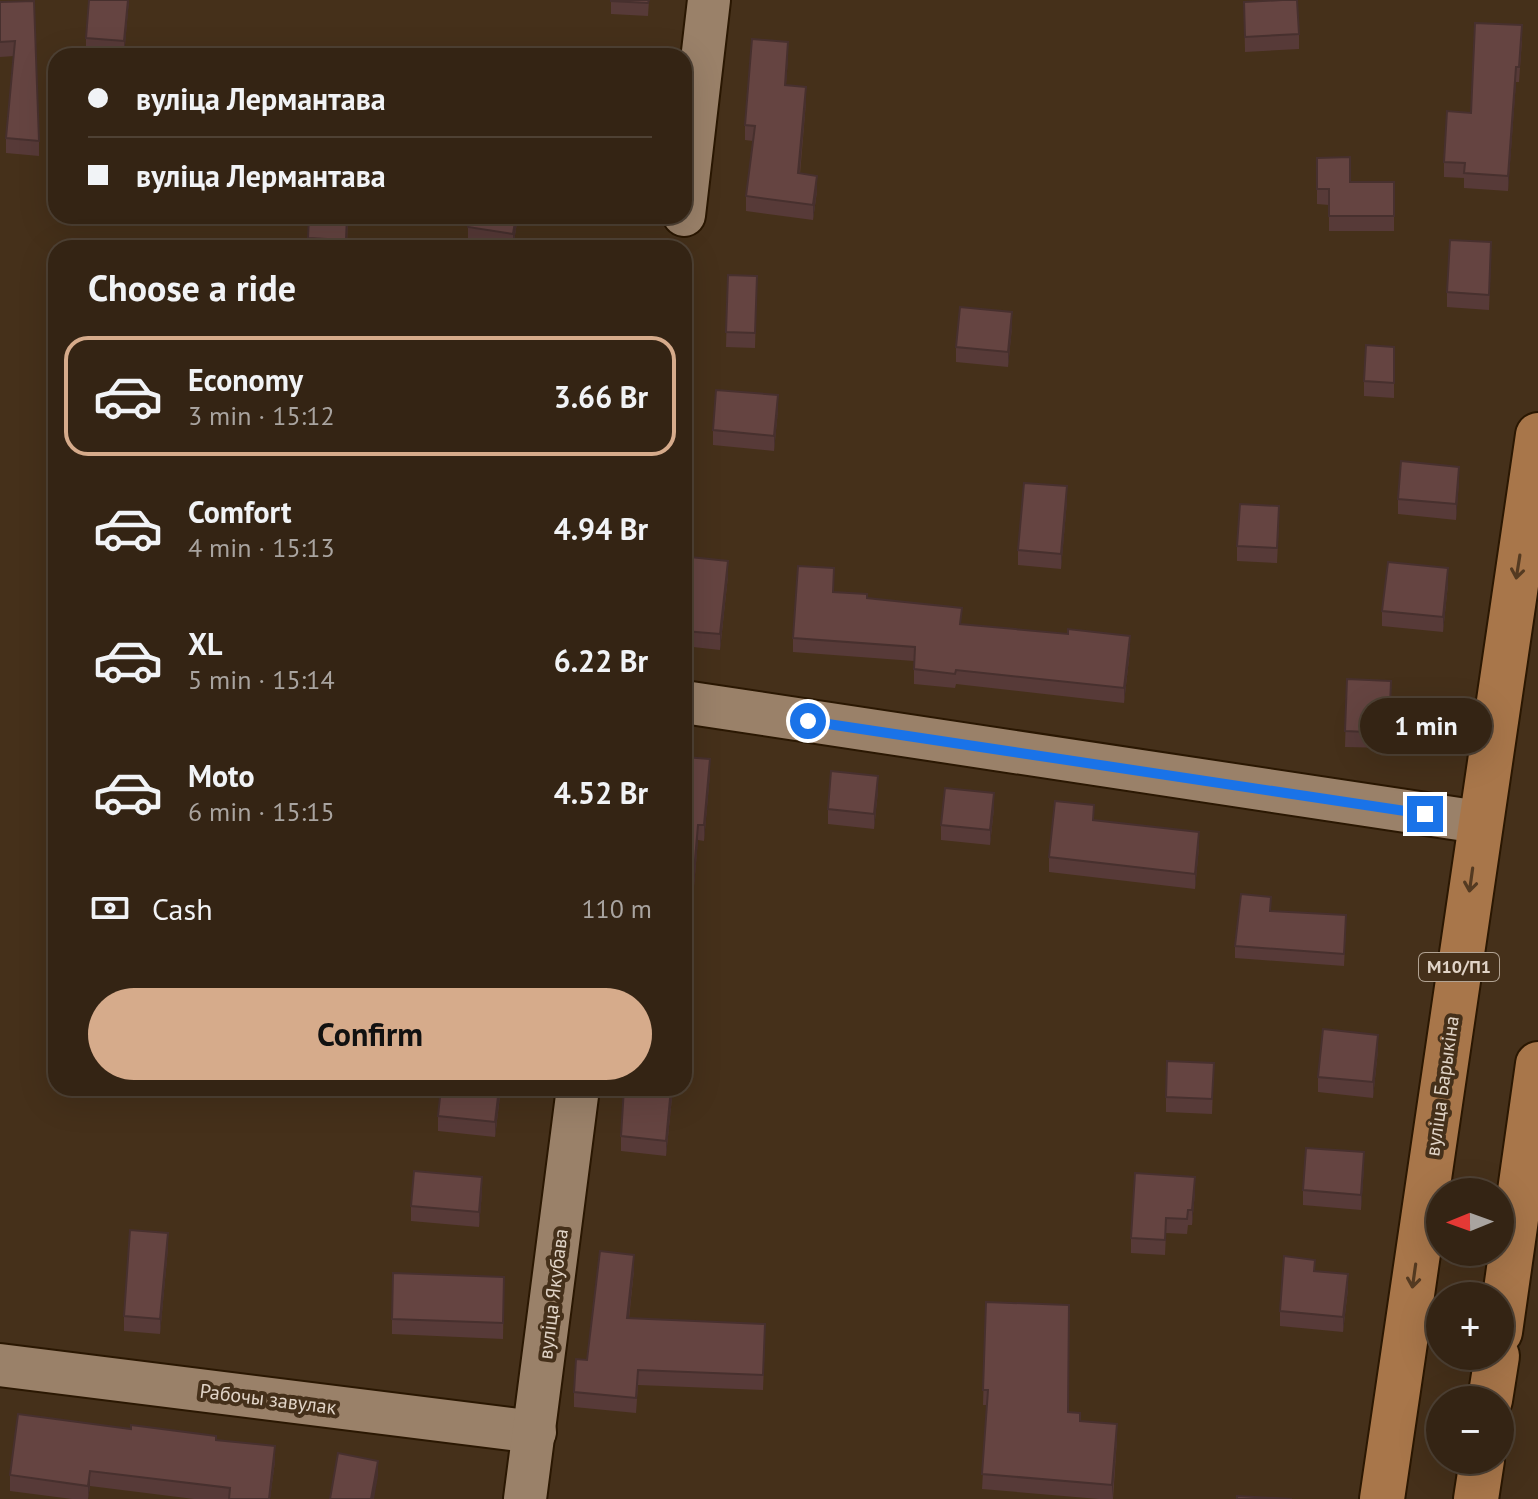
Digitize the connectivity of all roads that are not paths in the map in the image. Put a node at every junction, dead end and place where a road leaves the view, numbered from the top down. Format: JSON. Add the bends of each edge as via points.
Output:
{"nodes":[{"id":1,"x":709,"y":0,"type":"edge"},
{"id":2,"x":692,"y":146,"type":"edge"},
{"id":3,"x":1538,"y":435,"type":"edge"},
{"id":4,"x":692,"y":703,"type":"edge"},
{"id":5,"x":1479,"y":822,"type":"junction"},
{"id":6,"x":1538,"y":1064,"type":"edge"},
{"id":7,"x":577,"y":1096,"type":"edge"},
{"id":8,"x":1507,"y":1282,"type":"edge"},
{"id":9,"x":0,"y":1365,"type":"edge"},
{"id":10,"x":535,"y":1432,"type":"junction"},
{"id":11,"x":1480,"y":1474,"type":"edge"},
{"id":12,"x":525,"y":1499,"type":"edge"},
{"id":13,"x":1382,"y":1499,"type":"edge"},
{"id":14,"x":1476,"y":1499,"type":"edge"}],
"edges":[{"from":1,"to":2,"type":"street"},
{"from":3,"to":5,"type":"main road","name":"вуліца Барыкіна","number":"М10/П1","one_way":true},
{"from":4,"to":5,"type":"street"},
{"from":5,"to":13,"type":"main road","name":"вуліца Барыкіна","number":"М10/П1","one_way":true},
{"from":6,"to":8,"type":"main road"},
{"from":7,"to":10,"type":"street","name":"вуліца Якубава"},
{"from":9,"to":10,"type":"street","name":"Рабочы завулак"},
{"from":10,"to":12,"type":"street","name":"вуліца Якубава"},
{"from":11,"to":14,"type":"main road"}]}
